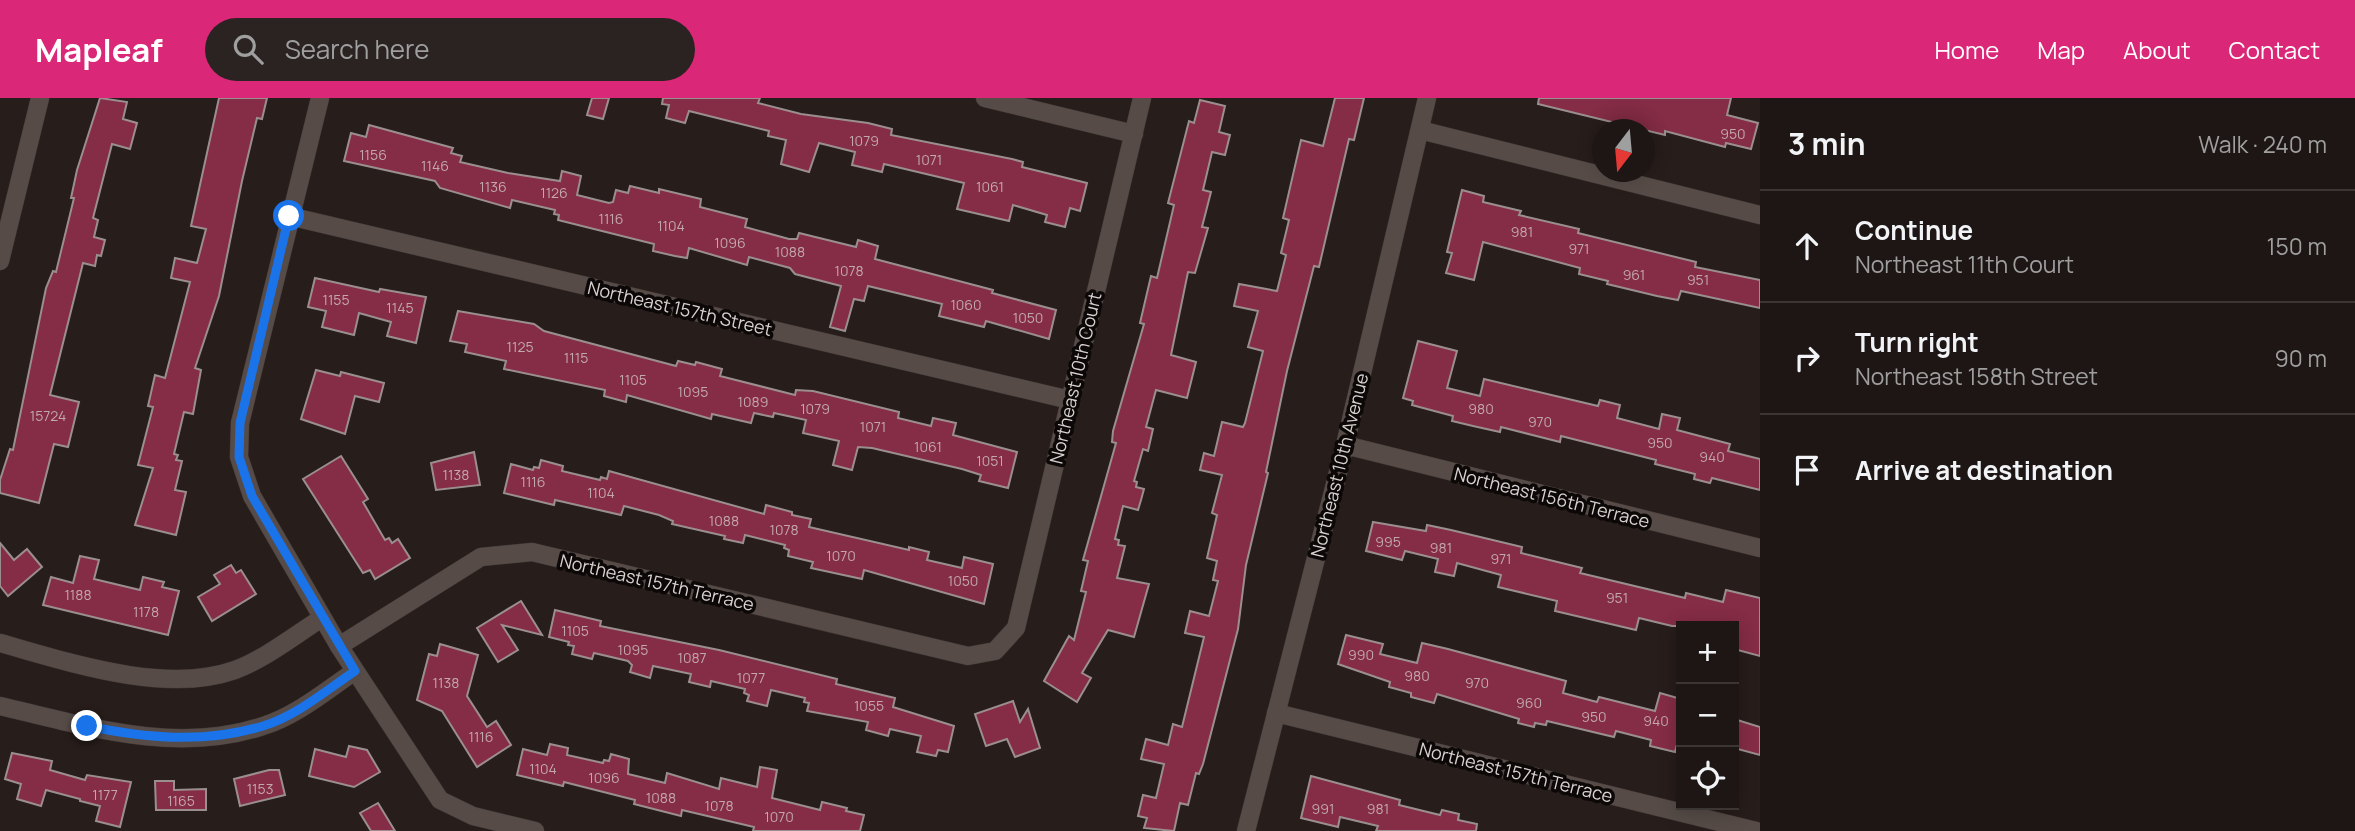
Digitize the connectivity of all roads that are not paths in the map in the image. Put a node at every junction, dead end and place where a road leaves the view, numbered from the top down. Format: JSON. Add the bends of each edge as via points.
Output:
{"nodes":[{"id":1,"x":40,"y":98,"type":"edge"},
{"id":2,"x":320,"y":98,"type":"edge"},
{"id":3,"x":985,"y":98,"type":"edge"},
{"id":4,"x":1142,"y":98,"type":"edge"},
{"id":5,"x":1427,"y":98,"type":"edge"},
{"id":6,"x":1420,"y":130,"type":"junction"},
{"id":7,"x":1133,"y":134,"type":"junction"},
{"id":8,"x":1760,"y":215,"type":"edge"},
{"id":9,"x":289,"y":216,"type":"junction"},
{"id":10,"x":0,"y":261,"type":"edge"},
{"id":11,"x":1070,"y":400,"type":"junction"},
{"id":12,"x":1345,"y":445,"type":"junction"},
{"id":13,"x":1760,"y":548,"type":"edge"},
{"id":14,"x":322,"y":618,"type":"junction"},
{"id":15,"x":0,"y":643,"type":"edge"},
{"id":16,"x":339,"y":646,"type":"junction"},
{"id":17,"x":995,"y":650,"type":"joint"},
{"id":18,"x":355,"y":671,"type":"junction"},
{"id":19,"x":0,"y":706,"type":"edge"},
{"id":20,"x":1276,"y":713,"type":"junction"},
{"id":21,"x":535,"y":831,"type":"edge"},
{"id":22,"x":1246,"y":831,"type":"edge"},
{"id":23,"x":1756,"y":831,"type":"edge"}],
"edges":[{"from":1,"to":10,"type":"street"},
{"from":2,"to":9,"type":"street"},
{"from":3,"to":7,"type":"street"},
{"from":4,"to":7,"type":"street","name":"Northeast 10th Court"},
{"from":5,"to":6,"type":"street","name":"Northeast 10th Avenue"},
{"from":6,"to":8,"type":"street"},
{"from":6,"to":12,"type":"street","name":"Northeast 10th Avenue"},
{"from":7,"to":11,"type":"street","name":"Northeast 10th Court"},
{"from":9,"to":11,"type":"street","name":"Northeast 157th Street"},
{"from":9,"to":14,"type":"street","via":[[240,423],[239,457],[252,496]]},
{"from":11,"to":17,"type":"street","name":"Northeast 10th Court","via":[[1016,628]]},
{"from":12,"to":13,"type":"street","name":"Northeast 156th Terrace"},
{"from":12,"to":20,"type":"street","name":"Northeast 10th Avenue"},
{"from":14,"to":15,"type":"street","via":[[235,670],[190,678],[130,675]]},
{"from":14,"to":16,"type":"street"},
{"from":16,"to":17,"type":"street","name":"Northeast 157th Terrace","via":[[481,558],[532,552],[968,656]]},
{"from":16,"to":18,"type":"street"},
{"from":18,"to":19,"type":"street","via":[[264,726],[198,738],[142,737]]},
{"from":18,"to":21,"type":"street","via":[[440,800],[473,816]]},
{"from":20,"to":22,"type":"street","name":"Northeast 10th Avenue"},
{"from":20,"to":23,"type":"street","name":"Northeast 157th Terrace"}]}
